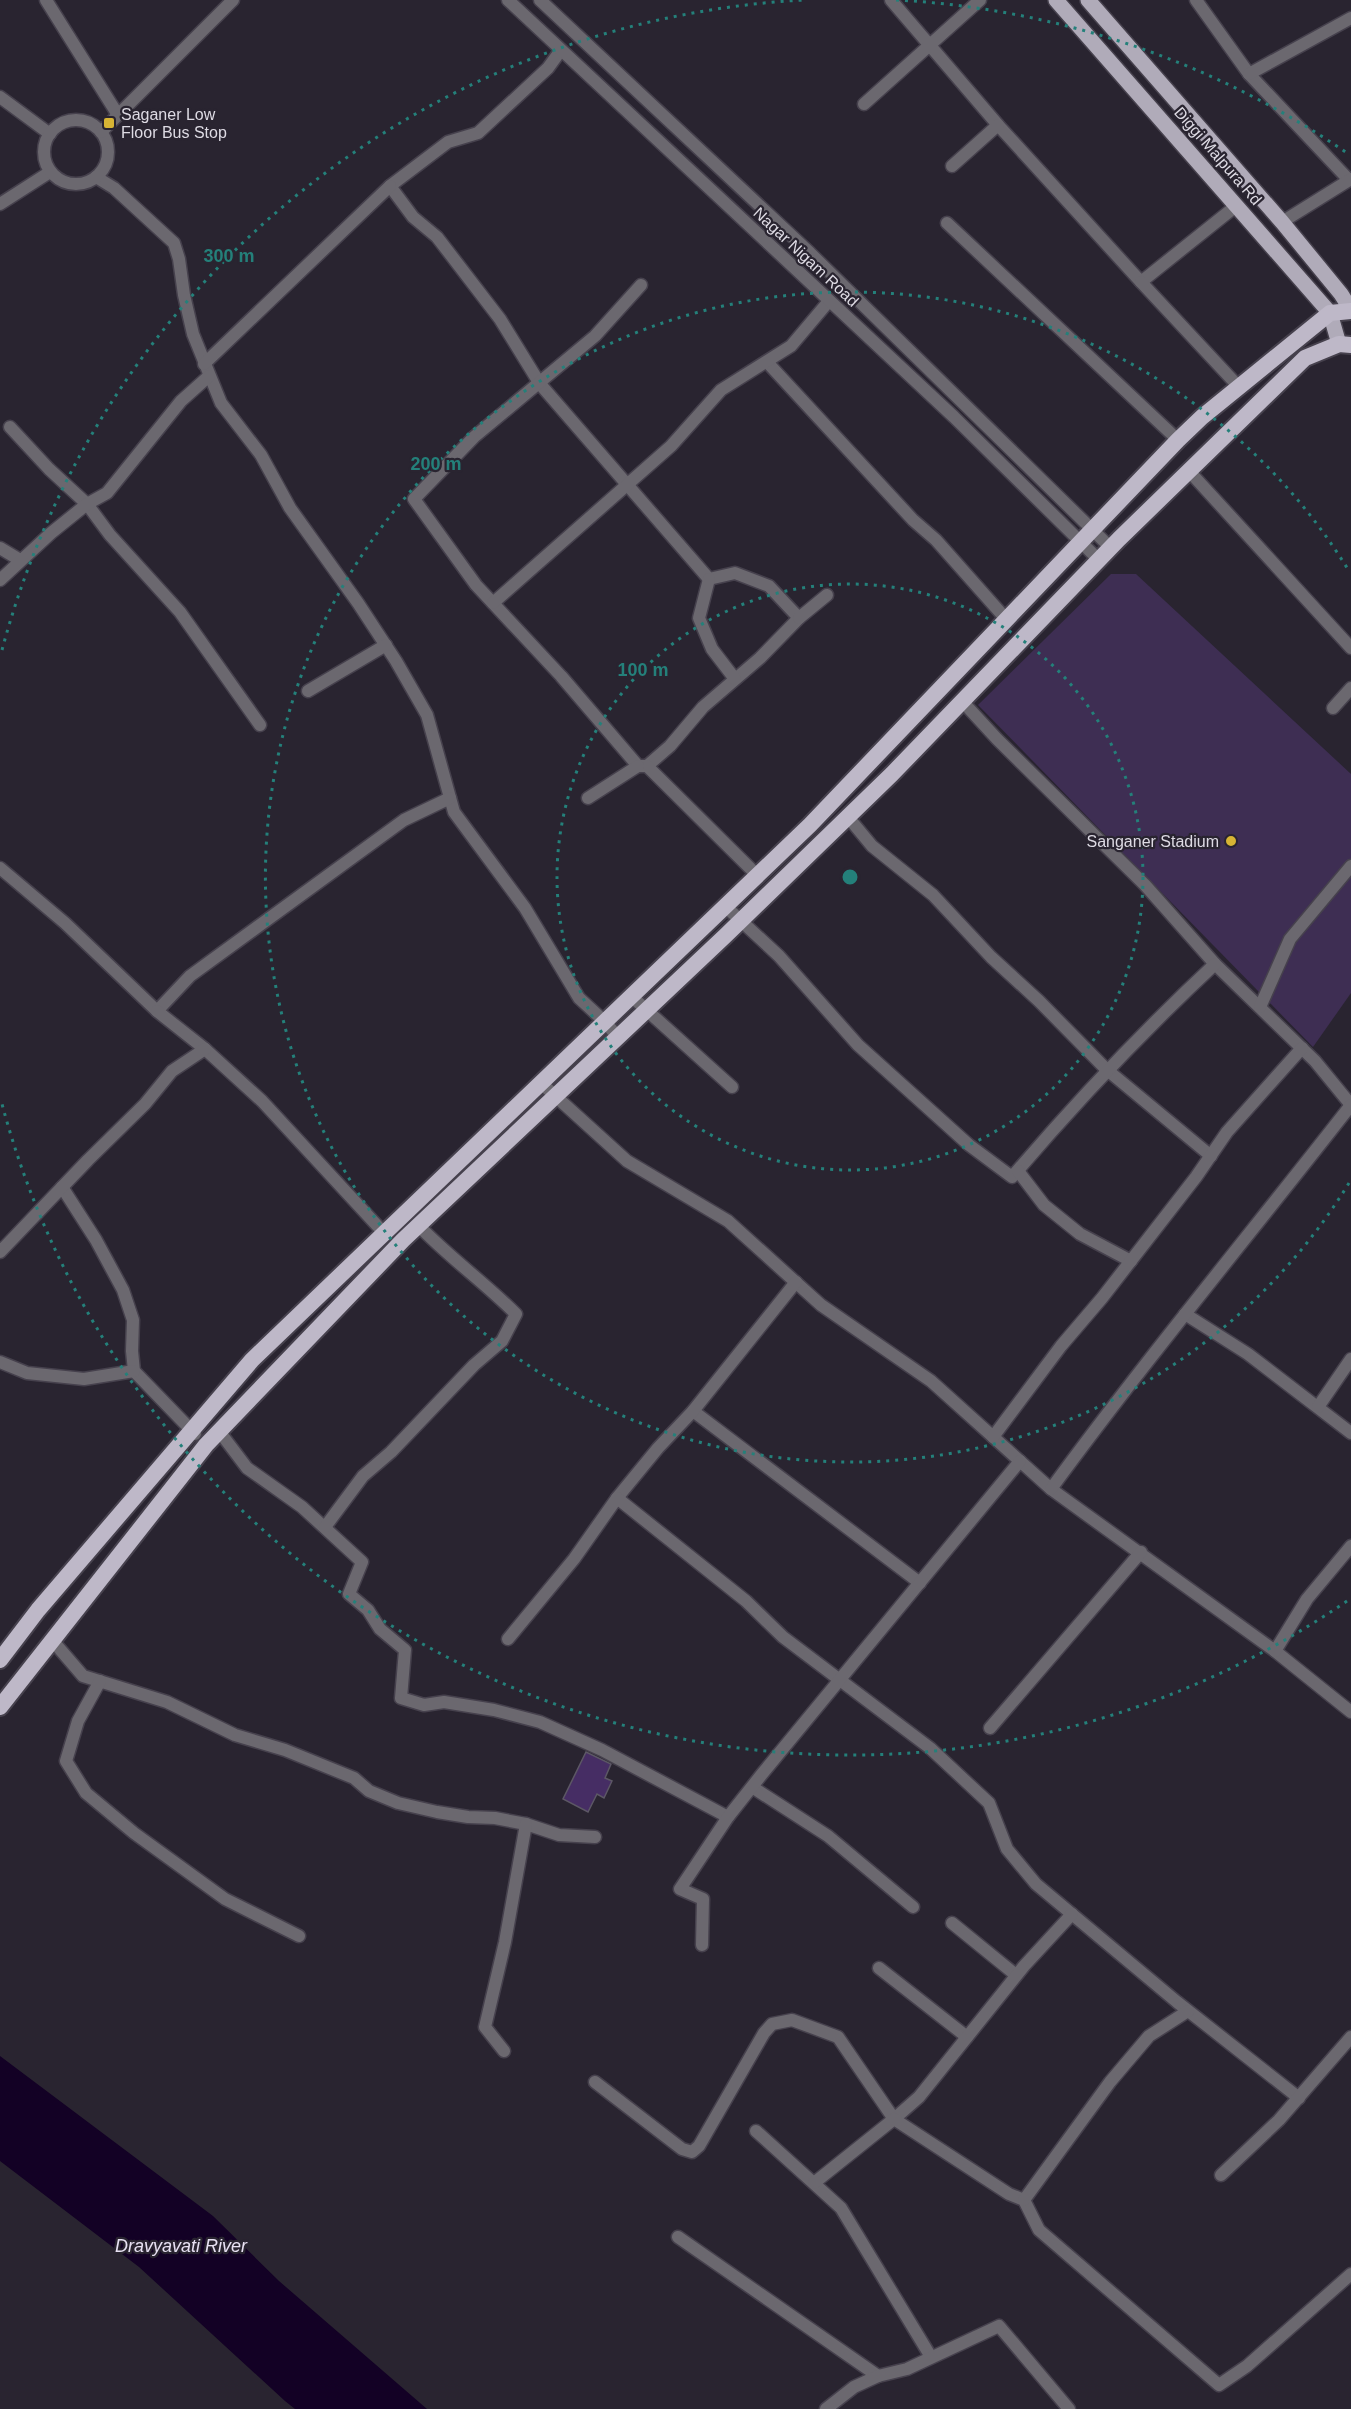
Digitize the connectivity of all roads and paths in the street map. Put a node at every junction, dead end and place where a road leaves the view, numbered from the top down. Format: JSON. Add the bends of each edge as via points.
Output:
{"nodes":[{"id":1,"x":46,"y":0,"type":"edge"},
{"id":2,"x":233,"y":0,"type":"edge"},
{"id":3,"x":508,"y":0,"type":"edge"},
{"id":4,"x":540,"y":0,"type":"edge"},
{"id":5,"x":891,"y":0,"type":"edge"},
{"id":6,"x":980,"y":0,"type":"edge"},
{"id":7,"x":1056,"y":0,"type":"edge"},
{"id":8,"x":1088,"y":0,"type":"edge"},
{"id":9,"x":1196,"y":0,"type":"edge"},
{"id":10,"x":1349,"y":23,"type":"edge"},
{"id":11,"x":932,"y":46,"type":"junction"},
{"id":12,"x":561,"y":50,"type":"junction"},
{"id":13,"x":1249,"y":74,"type":"junction"},
{"id":14,"x":0,"y":97,"type":"edge"},
{"id":15,"x":864,"y":104,"type":"dead end"},
{"id":16,"x":118,"y":114,"type":"junction"},
{"id":17,"x":998,"y":125,"type":"junction"},
{"id":18,"x":101,"y":132,"type":"junction"},
{"id":19,"x":50,"y":134,"type":"junction"},
{"id":20,"x":952,"y":166,"type":"dead end"},
{"id":21,"x":50,"y":172,"type":"junction"},
{"id":22,"x":96,"y":177,"type":"junction"},
{"id":23,"x":1350,"y":180,"type":"edge"},
{"id":24,"x":390,"y":186,"type":"junction"},
{"id":25,"x":0,"y":204,"type":"edge"},
{"id":26,"x":1236,"y":206,"type":"junction"},
{"id":27,"x":1282,"y":222,"type":"junction"},
{"id":28,"x":947,"y":223,"type":"dead end"},
{"id":29,"x":1141,"y":282,"type":"junction"},
{"id":30,"x":641,"y":285,"type":"dead end"},
{"id":31,"x":829,"y":301,"type":"junction"},
{"id":32,"x":1351,"y":310,"type":"edge"},
{"id":33,"x":1329,"y":313,"type":"junction"},
{"id":34,"x":1345,"y":345,"type":"edge"},
{"id":35,"x":768,"y":362,"type":"junction"},
{"id":36,"x":204,"y":364,"type":"junction"},
{"id":37,"x":209,"y":376,"type":"junction"},
{"id":38,"x":540,"y":384,"type":"junction"},
{"id":39,"x":1239,"y":387,"type":"junction"},
{"id":40,"x":10,"y":427,"type":"dead end"},
{"id":41,"x":1178,"y":440,"type":"junction"},
{"id":42,"x":1189,"y":471,"type":"junction"},
{"id":43,"x":627,"y":485,"type":"junction"},
{"id":44,"x":87,"y":504,"type":"junction"},
{"id":45,"x":1087,"y":534,"type":"junction"},
{"id":46,"x":0,"y":548,"type":"edge"},
{"id":47,"x":1111,"y":548,"type":"junction"},
{"id":48,"x":20,"y":560,"type":"junction"},
{"id":49,"x":1099,"y":560,"type":"junction"},
{"id":50,"x":709,"y":579,"type":"junction"},
{"id":51,"x":0,"y":580,"type":"edge"},
{"id":52,"x":827,"y":595,"type":"dead end"},
{"id":53,"x":493,"y":603,"type":"junction"},
{"id":54,"x":799,"y":618,"type":"junction"},
{"id":55,"x":1006,"y":619,"type":"junction"},
{"id":56,"x":386,"y":645,"type":"junction"},
{"id":57,"x":1351,"y":648,"type":"edge"},
{"id":58,"x":735,"y":679,"type":"junction"},
{"id":59,"x":1351,"y":688,"type":"edge"},
{"id":60,"x":308,"y":691,"type":"dead end"},
{"id":61,"x":962,"y":701,"type":"junction"},
{"id":62,"x":1333,"y":708,"type":"dead end"},
{"id":63,"x":260,"y":725,"type":"dead end"},
{"id":64,"x":643,"y":766,"type":"junction"},
{"id":65,"x":450,"y":798,"type":"junction"},
{"id":66,"x":588,"y":798,"type":"dead end"},
{"id":67,"x":848,"y":817,"type":"junction"},
{"id":68,"x":1351,"y":866,"type":"edge"},
{"id":69,"x":0,"y":868,"type":"edge"},
{"id":70,"x":758,"y":876,"type":"junction"},
{"id":71,"x":725,"y":906,"type":"junction"},
{"id":72,"x":741,"y":921,"type":"junction"},
{"id":73,"x":1215,"y":964,"type":"junction"},
{"id":74,"x":632,"y":996,"type":"junction"},
{"id":75,"x":1260,"y":1007,"type":"junction"},
{"id":76,"x":646,"y":1010,"type":"junction"},
{"id":77,"x":157,"y":1011,"type":"junction"},
{"id":78,"x":605,"y":1022,"type":"junction"},
{"id":79,"x":618,"y":1037,"type":"junction"},
{"id":80,"x":1302,"y":1048,"type":"junction"},
{"id":81,"x":205,"y":1049,"type":"junction"},
{"id":82,"x":1106,"y":1070,"type":"junction"},
{"id":83,"x":541,"y":1083,"type":"junction"},
{"id":84,"x":732,"y":1087,"type":"dead end"},
{"id":85,"x":555,"y":1096,"type":"junction"},
{"id":86,"x":1351,"y":1105,"type":"edge"},
{"id":87,"x":1210,"y":1156,"type":"junction"},
{"id":88,"x":1018,"y":1171,"type":"junction"},
{"id":89,"x":62,"y":1187,"type":"junction"},
{"id":90,"x":419,"y":1226,"type":"junction"},
{"id":91,"x":384,"y":1233,"type":"junction"},
{"id":92,"x":0,"y":1252,"type":"edge"},
{"id":93,"x":1131,"y":1261,"type":"junction"},
{"id":94,"x":796,"y":1282,"type":"junction"},
{"id":95,"x":1185,"y":1314,"type":"junction"},
{"id":96,"x":1351,"y":1359,"type":"edge"},
{"id":97,"x":0,"y":1362,"type":"edge"},
{"id":98,"x":134,"y":1371,"type":"junction"},
{"id":99,"x":1318,"y":1407,"type":"junction"},
{"id":100,"x":693,"y":1411,"type":"junction"},
{"id":101,"x":219,"y":1431,"type":"junction"},
{"id":102,"x":193,"y":1433,"type":"junction"},
{"id":103,"x":1351,"y":1433,"type":"edge"},
{"id":104,"x":993,"y":1437,"type":"junction"},
{"id":105,"x":1020,"y":1461,"type":"junction"},
{"id":106,"x":1051,"y":1490,"type":"junction"},
{"id":107,"x":617,"y":1498,"type":"junction"},
{"id":108,"x":325,"y":1527,"type":"junction"},
{"id":109,"x":1351,"y":1546,"type":"edge"},
{"id":110,"x":1141,"y":1552,"type":"junction"},
{"id":111,"x":920,"y":1583,"type":"junction"},
{"id":112,"x":508,"y":1639,"type":"dead end"},
{"id":113,"x":52,"y":1640,"type":"junction"},
{"id":114,"x":1275,"y":1651,"type":"junction"},
{"id":115,"x":1,"y":1657,"type":"edge"},
{"id":116,"x":840,"y":1680,"type":"junction"},
{"id":117,"x":100,"y":1681,"type":"junction"},
{"id":118,"x":0,"y":1707,"type":"edge"},
{"id":119,"x":1351,"y":1712,"type":"edge"},
{"id":120,"x":990,"y":1728,"type":"dead end"},
{"id":121,"x":752,"y":1787,"type":"junction"},
{"id":122,"x":728,"y":1817,"type":"junction"},
{"id":123,"x":526,"y":1824,"type":"junction"},
{"id":124,"x":595,"y":1838,"type":"dead end"},
{"id":125,"x":914,"y":1907,"type":"dead end"},
{"id":126,"x":1072,"y":1914,"type":"junction"},
{"id":127,"x":952,"y":1923,"type":"dead end"},
{"id":128,"x":299,"y":1936,"type":"dead end"},
{"id":129,"x":702,"y":1946,"type":"dead end"},
{"id":130,"x":879,"y":1968,"type":"dead end"},
{"id":131,"x":1016,"y":1975,"type":"junction"},
{"id":132,"x":1188,"y":2011,"type":"junction"},
{"id":133,"x":967,"y":2037,"type":"junction"},
{"id":134,"x":1351,"y":2037,"type":"edge"},
{"id":135,"x":504,"y":2051,"type":"dead end"},
{"id":136,"x":595,"y":2082,"type":"dead end"},
{"id":137,"x":1299,"y":2098,"type":"junction"},
{"id":138,"x":894,"y":2120,"type":"junction"},
{"id":139,"x":756,"y":2130,"type":"dead end"},
{"id":140,"x":1221,"y":2175,"type":"dead end"},
{"id":141,"x":814,"y":2183,"type":"junction"},
{"id":142,"x":1024,"y":2200,"type":"junction"},
{"id":143,"x":678,"y":2237,"type":"dead end"},
{"id":144,"x":1351,"y":2274,"type":"edge"},
{"id":145,"x":931,"y":2357,"type":"junction"},
{"id":146,"x":878,"y":2376,"type":"junction"},
{"id":147,"x":826,"y":2409,"type":"edge"},
{"id":148,"x":1069,"y":2409,"type":"edge"}],
"edges":[{"from":1,"to":16,"type":"street"},
{"from":2,"to":16,"type":"street"},
{"from":3,"to":12,"type":"street","name":"Nagar Nigam Road"},
{"from":4,"to":45,"type":"street","name":"Nagar Nigam Road","via":[[810,253]]},
{"from":5,"to":11,"type":"street"},
{"from":6,"to":11,"type":"street"},
{"from":7,"to":26,"type":"main road","name":"Diggi Malpura Rd"},
{"from":8,"to":27,"type":"main road","name":"Diggi Malpura Rd"},
{"from":9,"to":13,"type":"street"},
{"from":10,"to":13,"type":"street"},
{"from":11,"to":15,"type":"street"},
{"from":11,"to":17,"type":"street"},
{"from":12,"to":24,"type":"street","via":[[548,68],[478,133],[448,142]]},
{"from":12,"to":31,"type":"street","name":"Nagar Nigam Road"},
{"from":13,"to":23,"type":"street"},
{"from":14,"to":19,"type":"street"},
{"from":16,"to":18,"type":"street"},
{"from":17,"to":20,"type":"street"},
{"from":17,"to":29,"type":"street"},
{"from":18,"to":19,"type":"street","via":[[91,123],[79,120],[67,121]]},
{"from":18,"to":22,"type":"street","via":[[108,155]]},
{"from":19,"to":21,"type":"street","via":[[43,148]]},
{"from":21,"to":22,"type":"street","via":[[72,184]]},
{"from":21,"to":25,"type":"street"},
{"from":22,"to":36,"type":"street","via":[[114,188],[174,243],[193,334]]},
{"from":23,"to":27,"type":"street"},
{"from":24,"to":36,"type":"street"},
{"from":24,"to":38,"type":"street","via":[[413,217],[437,237],[486,301]]},
{"from":26,"to":29,"type":"street"},
{"from":26,"to":33,"type":"main road","name":"Diggi Malpura Rd"},
{"from":27,"to":32,"type":"main road","name":"Diggi Malpura Rd"},
{"from":28,"to":41,"type":"street"},
{"from":29,"to":39,"type":"street"},
{"from":30,"to":38,"type":"street","via":[[595,336]]},
{"from":31,"to":35,"type":"street","via":[[791,346]]},
{"from":31,"to":45,"type":"street","name":"Nagar Nigam Road"},
{"from":32,"to":33,"type":"highway"},
{"from":33,"to":34,"type":"main road","name":"Diggi Malpura Rd"},
{"from":33,"to":39,"type":"highway"},
{"from":34,"to":42,"type":"highway","via":[[1305,358]]},
{"from":35,"to":43,"type":"street","via":[[721,390],[671,446]]},
{"from":35,"to":55,"type":"street"},
{"from":36,"to":37,"type":"street"},
{"from":37,"to":44,"type":"street","via":[[181,401],[107,493]]},
{"from":37,"to":56,"type":"street","via":[[221,404],[261,454],[290,508]]},
{"from":38,"to":43,"type":"street"},
{"from":38,"to":53,"type":"street","via":[[474,438],[414,499]]},
{"from":39,"to":41,"type":"highway"},
{"from":40,"to":44,"type":"street"},
{"from":41,"to":45,"type":"highway"},
{"from":42,"to":47,"type":"highway"},
{"from":42,"to":57,"type":"street"},
{"from":43,"to":50,"type":"street"},
{"from":43,"to":53,"type":"street"},
{"from":44,"to":48,"type":"street"},
{"from":44,"to":63,"type":"street","via":[[180,612]]},
{"from":45,"to":47,"type":"street"},
{"from":45,"to":49,"type":"street"},
{"from":45,"to":55,"type":"highway"},
{"from":46,"to":48,"type":"street"},
{"from":47,"to":49,"type":"highway"},
{"from":48,"to":51,"type":"street"},
{"from":49,"to":61,"type":"highway"},
{"from":50,"to":54,"type":"street","via":[[735,573],[769,586]]},
{"from":50,"to":58,"type":"street","via":[[699,618],[712,649]]},
{"from":52,"to":54,"type":"street"},
{"from":53,"to":64,"type":"street"},
{"from":54,"to":58,"type":"street"},
{"from":55,"to":70,"type":"highway"},
{"from":56,"to":60,"type":"street"},
{"from":56,"to":65,"type":"street","via":[[426,715]]},
{"from":58,"to":64,"type":"street","via":[[703,707],[670,746]]},
{"from":59,"to":62,"type":"street"},
{"from":61,"to":67,"type":"highway"},
{"from":61,"to":73,"type":"street","via":[[1145,885]]},
{"from":64,"to":66,"type":"street"},
{"from":64,"to":70,"type":"street"},
{"from":65,"to":77,"type":"street","via":[[404,820],[190,976]]},
{"from":65,"to":78,"type":"street","via":[[454,812],[525,908],[579,998]]},
{"from":67,"to":72,"type":"highway"},
{"from":67,"to":82,"type":"street","via":[[872,846],[933,895]]},
{"from":68,"to":75,"type":"street","via":[[1290,939]]},
{"from":69,"to":77,"type":"street","via":[[103,957]]},
{"from":70,"to":71,"type":"highway"},
{"from":71,"to":72,"type":"street"},
{"from":71,"to":74,"type":"highway"},
{"from":72,"to":76,"type":"highway"},
{"from":72,"to":88,"type":"street","via":[[779,956],[858,1045],[969,1145],[1012,1177]]},
{"from":73,"to":75,"type":"street"},
{"from":73,"to":82,"type":"street"},
{"from":74,"to":76,"type":"street"},
{"from":74,"to":78,"type":"highway"},
{"from":75,"to":80,"type":"street"},
{"from":76,"to":79,"type":"highway"},
{"from":76,"to":84,"type":"street"},
{"from":77,"to":81,"type":"street"},
{"from":78,"to":79,"type":"street"},
{"from":78,"to":83,"type":"highway"},
{"from":79,"to":85,"type":"highway"},
{"from":80,"to":86,"type":"street"},
{"from":80,"to":87,"type":"street"},
{"from":81,"to":89,"type":"street","via":[[172,1071],[145,1104]]},
{"from":81,"to":91,"type":"street","via":[[262,1101]]},
{"from":82,"to":87,"type":"street"},
{"from":82,"to":88,"type":"street"},
{"from":83,"to":85,"type":"street"},
{"from":83,"to":91,"type":"highway"},
{"from":85,"to":90,"type":"highway"},
{"from":85,"to":94,"type":"street","via":[[627,1161],[728,1221]]},
{"from":86,"to":95,"type":"street"},
{"from":87,"to":93,"type":"street"},
{"from":88,"to":93,"type":"street","via":[[1044,1205],[1080,1234]]},
{"from":89,"to":92,"type":"street"},
{"from":89,"to":98,"type":"street","via":[[123,1290],[133,1320]]},
{"from":90,"to":101,"type":"highway"},
{"from":90,"to":108,"type":"street","via":[[516,1314],[502,1341],[363,1476]]},
{"from":91,"to":102,"type":"highway","via":[[252,1360]]},
{"from":93,"to":104,"type":"street"},
{"from":94,"to":100,"type":"street"},
{"from":94,"to":104,"type":"street","via":[[821,1305],[931,1381]]},
{"from":95,"to":99,"type":"street","via":[[1248,1354]]},
{"from":95,"to":106,"type":"street"},
{"from":96,"to":99,"type":"street"},
{"from":97,"to":98,"type":"street","via":[[27,1373],[84,1379]]},
{"from":98,"to":102,"type":"street"},
{"from":99,"to":103,"type":"street"},
{"from":100,"to":107,"type":"street"},
{"from":100,"to":111,"type":"street"},
{"from":101,"to":108,"type":"street","via":[[247,1468]]},
{"from":101,"to":113,"type":"highway"},
{"from":102,"to":115,"type":"highway"},
{"from":104,"to":105,"type":"street"},
{"from":105,"to":106,"type":"street"},
{"from":105,"to":111,"type":"street"},
{"from":106,"to":110,"type":"street"},
{"from":107,"to":112,"type":"street","via":[[574,1559]]},
{"from":107,"to":116,"type":"street"},
{"from":108,"to":122,"type":"street","via":[[362,1562],[349,1594],[405,1650],[401,1698],[424,1705],[444,1702],[494,1710],[540,1722]]},
{"from":109,"to":114,"type":"street","via":[[1307,1599]]},
{"from":110,"to":114,"type":"street"},
{"from":110,"to":120,"type":"street"},
{"from":111,"to":116,"type":"street"},
{"from":113,"to":117,"type":"street","via":[[83,1676]]},
{"from":113,"to":118,"type":"highway"},
{"from":114,"to":119,"type":"street"},
{"from":116,"to":121,"type":"street"},
{"from":116,"to":126,"type":"street","via":[[930,1748],[989,1803],[1007,1849],[1036,1884]]},
{"from":117,"to":123,"type":"street","via":[[167,1702],[235,1736],[285,1750],[354,1778],[369,1791],[398,1803]]},
{"from":117,"to":128,"type":"street","via":[[78,1721],[66,1761],[86,1793],[225,1899]]},
{"from":121,"to":122,"type":"street"},
{"from":121,"to":125,"type":"street","via":[[828,1836]]},
{"from":122,"to":129,"type":"street","via":[[680,1889],[703,1899]]},
{"from":123,"to":124,"type":"street","via":[[559,1835]]},
{"from":123,"to":135,"type":"street","via":[[505,1942],[484,2027]]},
{"from":126,"to":131,"type":"street"},
{"from":126,"to":132,"type":"street"},
{"from":127,"to":131,"type":"street"},
{"from":130,"to":133,"type":"street"},
{"from":131,"to":133,"type":"street"},
{"from":132,"to":137,"type":"street"},
{"from":132,"to":142,"type":"street","via":[[1149,2036],[1090,2107]]},
{"from":133,"to":138,"type":"street","via":[[919,2097]]},
{"from":134,"to":137,"type":"street"},
{"from":136,"to":138,"type":"street","via":[[682,2149],[692,2152],[764,2033],[772,2024],[792,2020],[838,2037]]},
{"from":137,"to":140,"type":"street"},
{"from":138,"to":141,"type":"street"},
{"from":138,"to":142,"type":"street"},
{"from":139,"to":141,"type":"street"},
{"from":141,"to":145,"type":"street","via":[[841,2208]]},
{"from":142,"to":144,"type":"street","via":[[1040,2230],[1219,2385],[1247,2366]]},
{"from":143,"to":146,"type":"street"},
{"from":145,"to":146,"type":"street"},
{"from":145,"to":148,"type":"street","via":[[999,2326]]},
{"from":146,"to":147,"type":"street","via":[[854,2387]]}]}
